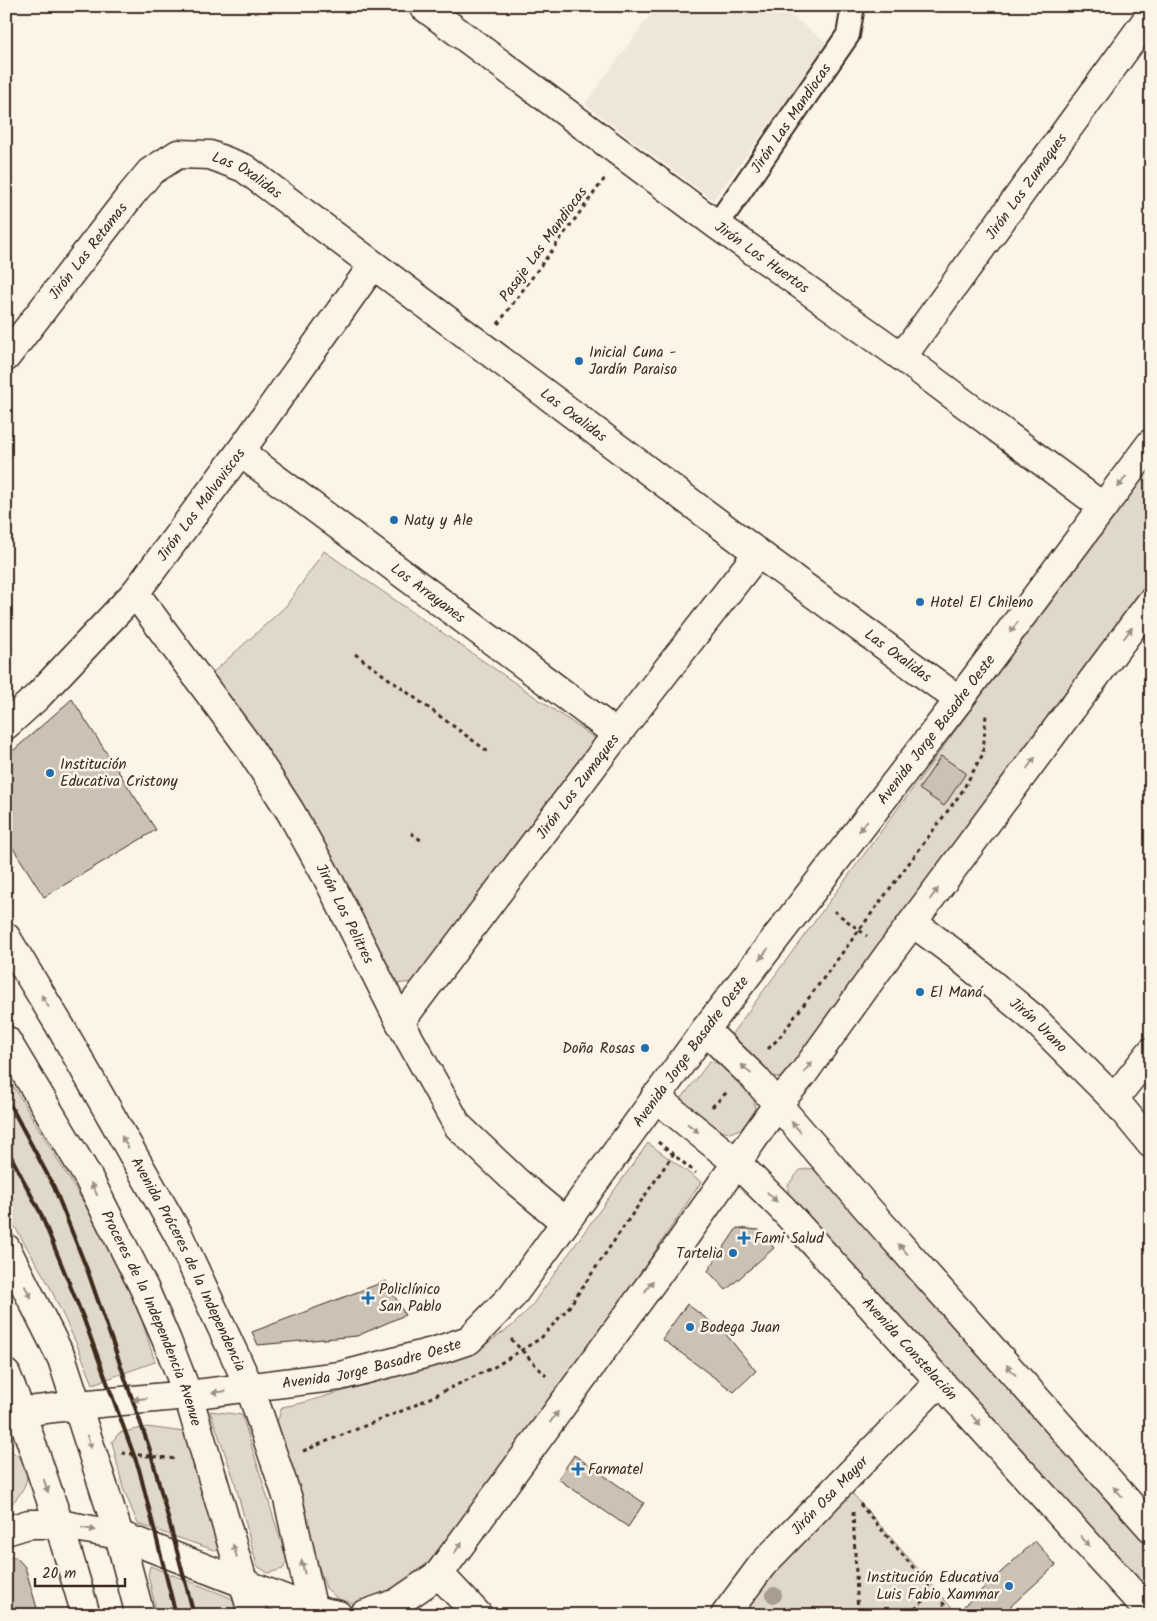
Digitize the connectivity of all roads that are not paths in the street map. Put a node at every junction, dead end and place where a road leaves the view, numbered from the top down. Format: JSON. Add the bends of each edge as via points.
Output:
{"nodes":[{"id":1,"x":423,"y":6,"type":"edge"},
{"id":2,"x":853,"y":6,"type":"edge"},
{"id":3,"x":1151,"y":14,"type":"edge"},
{"id":4,"x":178,"y":154,"type":"joint"},
{"id":5,"x":717,"y":225,"type":"junction"},
{"id":6,"x":373,"y":265,"type":"junction"},
{"id":7,"x":6,"y":357,"type":"edge"},
{"id":8,"x":902,"y":357,"type":"junction"},
{"id":9,"x":1151,"y":443,"type":"edge"},
{"id":10,"x":240,"y":452,"type":"junction"},
{"id":11,"x":1103,"y":507,"type":"junction"},
{"id":12,"x":758,"y":553,"type":"junction"},
{"id":13,"x":135,"y":593,"type":"junction"},
{"id":14,"x":1151,"y":602,"type":"edge"},
{"id":15,"x":959,"y":700,"type":"junction"},
{"id":16,"x":6,"y":725,"type":"edge"},
{"id":17,"x":617,"y":734,"type":"junction"},
{"id":18,"x":912,"y":923,"type":"junction"},
{"id":19,"x":6,"y":937,"type":"edge"},
{"id":20,"x":400,"y":1022,"type":"junction"},
{"id":21,"x":705,"y":1030,"type":"junction"},
{"id":22,"x":6,"y":1040,"type":"edge"},
{"id":23,"x":1151,"y":1052,"type":"edge"},
{"id":24,"x":655,"y":1098,"type":"junction"},
{"id":25,"x":1114,"y":1099,"type":"junction"},
{"id":26,"x":778,"y":1106,"type":"junction"},
{"id":27,"x":1151,"y":1144,"type":"edge"},
{"id":28,"x":737,"y":1163,"type":"junction"},
{"id":29,"x":565,"y":1222,"type":"junction"},
{"id":30,"x":6,"y":1248,"type":"edge"},
{"id":31,"x":6,"y":1374,"type":"edge"},
{"id":32,"x":940,"y":1381,"type":"junction"},
{"id":33,"x":250,"y":1388,"type":"junction"},
{"id":34,"x":188,"y":1395,"type":"junction"},
{"id":35,"x":78,"y":1405,"type":"junction"},
{"id":36,"x":14,"y":1414,"type":"edge"},
{"id":37,"x":59,"y":1524,"type":"junction"},
{"id":38,"x":1151,"y":1528,"type":"edge"},
{"id":39,"x":6,"y":1531,"type":"edge"},
{"id":40,"x":119,"y":1535,"type":"junction"},
{"id":41,"x":439,"y":1574,"type":"junction"},
{"id":42,"x":245,"y":1584,"type":"junction"},
{"id":43,"x":322,"y":1613,"type":"edge"},
{"id":44,"x":1151,"y":1614,"type":"edge"},
{"id":45,"x":86,"y":1615,"type":"edge"},
{"id":46,"x":140,"y":1615,"type":"edge"},
{"id":47,"x":253,"y":1615,"type":"edge"},
{"id":48,"x":363,"y":1615,"type":"edge"},
{"id":49,"x":478,"y":1615,"type":"edge"},
{"id":50,"x":725,"y":1615,"type":"edge"}],
"edges":[{"from":1,"to":5,"type":"street","name":"Jirón Los Huertos"},
{"from":2,"to":5,"type":"street","name":"Jirón Las Mandiocas","via":[[848,35]]},
{"from":3,"to":8,"type":"street","name":"Jirón Los Zumaques"},
{"from":4,"to":6,"type":"street","name":"Las Oxalidas","via":[[210,155],[244,168]]},
{"from":4,"to":7,"type":"street","name":"Jirón Las Retamas","via":[[150,172],[137,187]]},
{"from":5,"to":8,"type":"street","name":"Jirón Los Huertos"},
{"from":6,"to":10,"type":"street","name":"Jirón Los Malvaviscos"},
{"from":6,"to":12,"type":"street","name":"Las Oxalidas"},
{"from":8,"to":11,"type":"street","name":"Jirón Los Huertos"},
{"from":9,"to":11,"type":"street","name":"Avenida Jorge Basadre Oeste","one_way":true},
{"from":10,"to":13,"type":"street","name":"Jirón Los Malvaviscos"},
{"from":10,"to":17,"type":"street","name":"Los Arrayanes"},
{"from":11,"to":15,"type":"street","name":"Avenida Jorge Basadre Oeste","one_way":true},
{"from":12,"to":15,"type":"street","name":"Las Oxalidas"},
{"from":12,"to":17,"type":"street","name":"Jirón Los Zumaques"},
{"from":13,"to":16,"type":"street","name":"Jirón Los Malvaviscos","via":[[37,697]]},
{"from":13,"to":20,"type":"street","name":"Jirón Los Pelitres","via":[[246,742],[290,811],[328,877]]},
{"from":18,"to":14,"type":"street","one_way":true},
{"from":15,"to":21,"type":"street","name":"Avenida Jorge Basadre Oeste","one_way":true},
{"from":17,"to":20,"type":"street","name":"Jirón Los Zumaques"},
{"from":18,"to":25,"type":"street","name":"Jirón Urano","via":[[1033,1018]]},
{"from":26,"to":18,"type":"street","one_way":true},
{"from":33,"to":19,"type":"street","name":"Avenida Próceres de la Independencia","one_way":true,"via":[[178,1234]]},
{"from":20,"to":29,"type":"street","name":"Jirón Los Pelitres","via":[[458,1126]]},
{"from":21,"to":24,"type":"street","name":"Avenida Jorge Basadre Oeste"},
{"from":26,"to":21,"type":"street","one_way":true,"via":[[754,1077]]},
{"from":34,"to":22,"type":"street","name":"Proceres de la Independencia Avenue","one_way":true,"via":[[144,1288],[88,1177]]},
{"from":23,"to":25,"type":"street"},
{"from":24,"to":28,"type":"street","name":"Avenida Constelación","one_way":true},
{"from":24,"to":29,"type":"street","name":"Avenida Jorge Basadre Oeste"},
{"from":25,"to":27,"type":"street","name":"Jirón Urano"},
{"from":26,"to":28,"type":"street"},
{"from":38,"to":26,"type":"street","one_way":true},
{"from":28,"to":32,"type":"street","name":"Avenida Constelación","one_way":true},
{"from":41,"to":28,"type":"street","one_way":true},
{"from":29,"to":33,"type":"street","name":"Avenida Jorge Basadre Oeste","via":[[512,1296],[469,1340],[340,1376]]},
{"from":30,"to":35,"type":"street","one_way":true,"via":[[62,1359]]},
{"from":31,"to":36,"type":"street"},
{"from":32,"to":44,"type":"street","name":"Avenida Constelación","one_way":true},
{"from":32,"to":50,"type":"street","name":"Jirón Osa Mayor","via":[[762,1566]]},
{"from":33,"to":34,"type":"street","name":"Avenida Jorge Basadre Oeste","one_way":true},
{"from":43,"to":33,"type":"street","name":"Avenida Próceres de la Independencia","one_way":true},
{"from":34,"to":35,"type":"street","name":"Avenida Jorge Basadre Oeste","one_way":true},
{"from":42,"to":34,"type":"street","name":"Proceres de la Independencia Avenue","one_way":true},
{"from":35,"to":36,"type":"street","name":"Avenida Jorge Basadre Oeste"},
{"from":35,"to":40,"type":"street","one_way":true},
{"from":36,"to":37,"type":"street","one_way":true},
{"from":37,"to":39,"type":"street","via":[[30,1524]]},
{"from":37,"to":40,"type":"street","one_way":true},
{"from":37,"to":45,"type":"street"},
{"from":40,"to":42,"type":"street"},
{"from":40,"to":46,"type":"street"},
{"from":41,"to":48,"type":"street","via":[[397,1603]]},
{"from":41,"to":49,"type":"street"},
{"from":42,"to":43,"type":"street"},
{"from":42,"to":47,"type":"street","name":"Proceres de la Independencia Avenue"}]}
